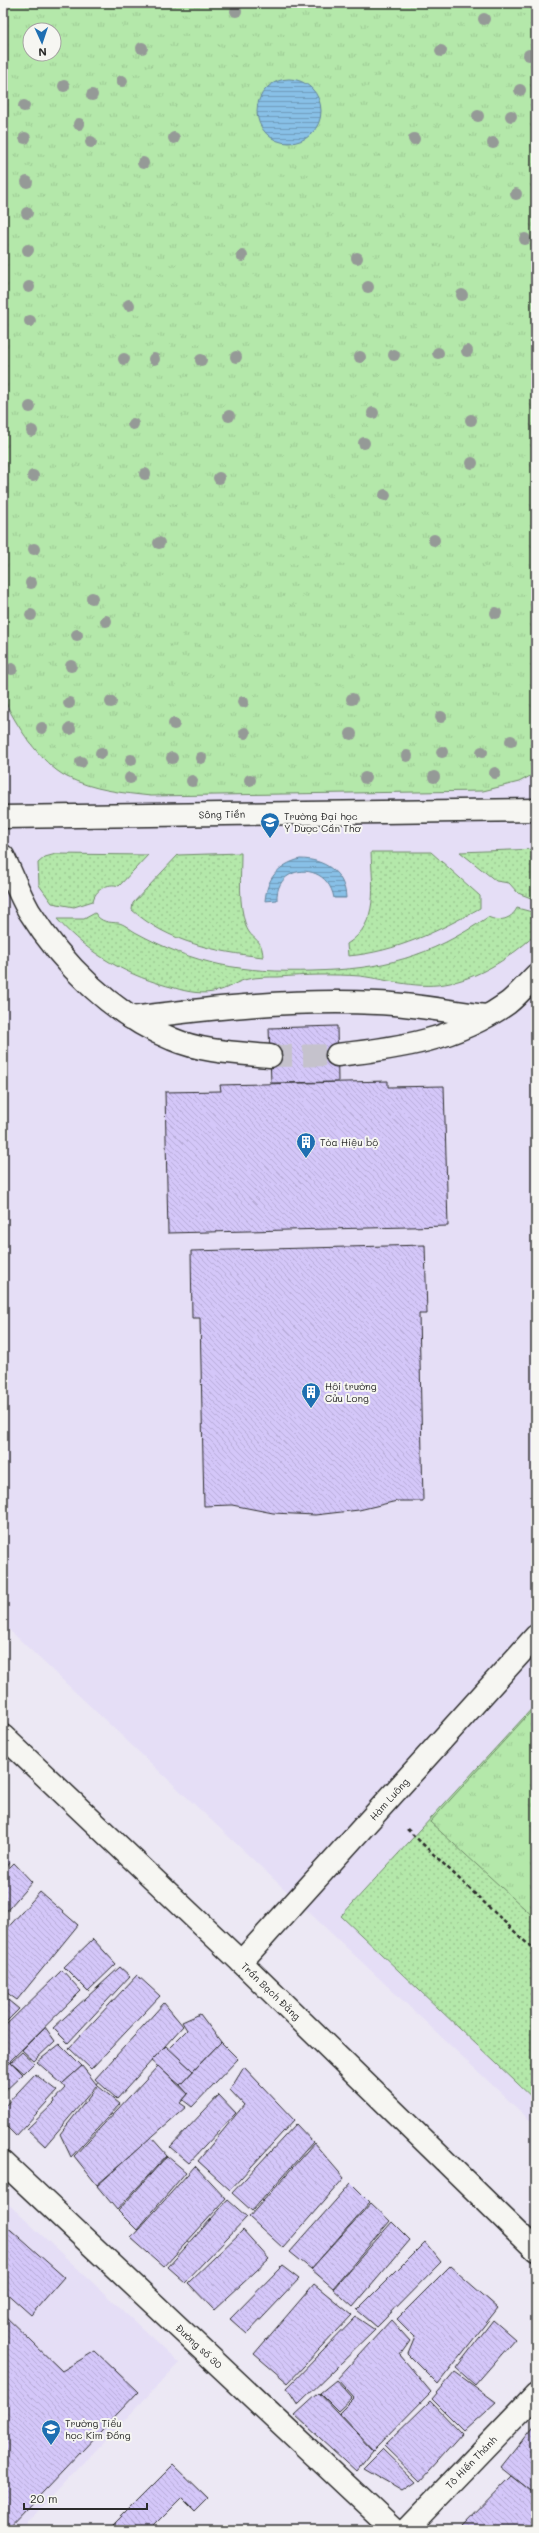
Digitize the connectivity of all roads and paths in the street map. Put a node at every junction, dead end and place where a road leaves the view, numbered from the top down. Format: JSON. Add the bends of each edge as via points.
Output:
{"nodes":[{"id":1,"x":536,"y":810,"type":"edge"},
{"id":2,"x":3,"y":817,"type":"edge"},
{"id":3,"x":3,"y":856,"type":"edge"},
{"id":4,"x":536,"y":975,"type":"edge"},
{"id":5,"x":486,"y":1016,"type":"junction"},
{"id":6,"x":131,"y":1018,"type":"junction"},
{"id":7,"x":338,"y":1055,"type":"tunnel mouth"},
{"id":8,"x":270,"y":1056,"type":"tunnel mouth"},
{"id":9,"x":536,"y":1636,"type":"edge"},
{"id":10,"x":3,"y":1736,"type":"edge"},
{"id":11,"x":407,"y":1829,"type":"dead end"},
{"id":12,"x":536,"y":1952,"type":"edge"},
{"id":13,"x":241,"y":1962,"type":"junction"},
{"id":14,"x":3,"y":2162,"type":"edge"},
{"id":15,"x":536,"y":2250,"type":"edge"},
{"id":16,"x":536,"y":2395,"type":"edge"},
{"id":17,"x":394,"y":2530,"type":"edge"},
{"id":18,"x":406,"y":2530,"type":"edge"}],
"edges":[{"from":1,"to":2,"type":"street","name":"Sông Tiền"},
{"from":3,"to":6,"type":"street","via":[[29,910],[62,956],[95,989]]},
{"from":4,"to":5,"type":"street","via":[[509,1002]]},
{"from":5,"to":6,"type":"street","via":[[379,1003],[307,1002],[242,1005]]},
{"from":5,"to":7,"type":"street","via":[[468,1027],[426,1041]]},
{"from":6,"to":8,"type":"street","via":[[172,1039],[217,1051]]},
{"from":9,"to":13,"type":"street","name":"Hàm Luông"},
{"from":10,"to":13,"type":"street","name":"Trần Bạch Đằng"},
{"from":11,"to":12,"type":"path"},
{"from":13,"to":15,"type":"street","name":"Trần Bạch Đằng"},
{"from":14,"to":17,"type":"street","name":"Đường số 30"},
{"from":16,"to":18,"type":"street","name":"Tô Hiến Thành"}]}
